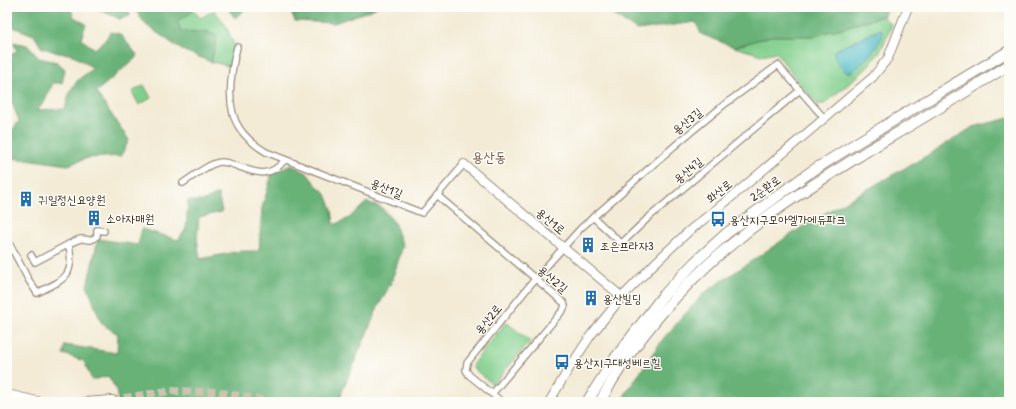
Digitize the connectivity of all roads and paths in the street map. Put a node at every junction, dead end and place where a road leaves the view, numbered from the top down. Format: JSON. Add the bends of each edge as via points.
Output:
{"nodes":[{"id":1,"x":908,"y":7,"type":"edge"},
{"id":2,"x":1009,"y":45,"type":"edge"},
{"id":3,"x":237,"y":47,"type":"dead end"},
{"id":4,"x":1009,"y":51,"type":"edge"},
{"id":5,"x":995,"y":60,"type":"junction"},
{"id":6,"x":1009,"y":65,"type":"edge"},
{"id":7,"x":800,"y":90,"type":"junction"},
{"id":8,"x":824,"y":118,"type":"junction"},
{"id":9,"x":285,"y":160,"type":"junction"},
{"id":10,"x":464,"y":164,"type":"joint"},
{"id":11,"x":183,"y":183,"type":"dead end"},
{"id":12,"x":437,"y":195,"type":"junction"},
{"id":13,"x":593,"y":217,"type":"junction"},
{"id":14,"x":104,"y":231,"type":"dead end"},
{"id":15,"x":7,"y":242,"type":"edge"},
{"id":16,"x":69,"y":244,"type":"junction"},
{"id":17,"x":563,"y":247,"type":"junction"},
{"id":18,"x":31,"y":254,"type":"dead end"},
{"id":19,"x":535,"y":279,"type":"junction"},
{"id":20,"x":622,"y":297,"type":"junction"},
{"id":21,"x":7,"y":394,"type":"edge"},
{"id":22,"x":492,"y":394,"type":"junction"},
{"id":23,"x":112,"y":400,"type":"dead end"},
{"id":24,"x":41,"y":402,"type":"edge"},
{"id":25,"x":85,"y":402,"type":"edge"},
{"id":26,"x":502,"y":402,"type":"edge"},
{"id":27,"x":549,"y":402,"type":"edge"},
{"id":28,"x":587,"y":402,"type":"edge"},
{"id":29,"x":600,"y":402,"type":"edge"}],
"edges":[{"from":1,"to":8,"type":"main road","name":"화산로","via":[[883,66]]},
{"from":2,"to":5,"type":"highway"},
{"from":3,"to":9,"type":"street","name":"용산1길","via":[[232,69],[231,98],[235,120],[253,144]]},
{"from":4,"to":5,"type":"highway","name":"2순환로"},
{"from":5,"to":28,"type":"highway","name":"2순환로","via":[[809,173],[727,233],[662,297],[612,361]]},
{"from":6,"to":29,"type":"highway","name":"2순환로","via":[[814,184],[731,244],[694,278],[658,318],[631,353]]},
{"from":7,"to":8,"type":"street","name":"용산3길"},
{"from":7,"to":13,"type":"street","name":"용산3길","via":[[778,65],[719,108]]},
{"from":7,"to":13,"type":"street","name":"용산4길","via":[[623,242]]},
{"from":8,"to":20,"type":"main road","name":"화산로","via":[[689,230]]},
{"from":9,"to":11,"type":"street","via":[[278,168],[264,172],[218,162]]},
{"from":9,"to":12,"type":"street","name":"용산1길","via":[[422,213]]},
{"from":10,"to":12,"type":"street","name":"용산1길"},
{"from":10,"to":17,"type":"main road","name":"용산1로"},
{"from":12,"to":19,"type":"street","name":"용산2길"},
{"from":13,"to":17,"type":"street","name":"용산3길"},
{"from":14,"to":16,"type":"street","via":[[97,230],[97,236],[92,240],[80,239]]},
{"from":15,"to":16,"type":"street","via":[[37,293],[63,280],[70,268]]},
{"from":16,"to":18,"type":"street","via":[[35,262]]},
{"from":17,"to":19,"type":"street","name":"용산2로"},
{"from":17,"to":20,"type":"main road","name":"용산1로"},
{"from":19,"to":22,"type":"street","name":"용산2로","via":[[466,365],[469,375]]},
{"from":19,"to":22,"type":"street","name":"용산2길","via":[[562,300],[565,306]]},
{"from":20,"to":27,"type":"main road","name":"화산로","via":[[592,335]]},
{"from":21,"to":24,"type":"main road"},
{"from":22,"to":26,"type":"street","name":"용산2로"},
{"from":23,"to":25,"type":"main road"}]}
